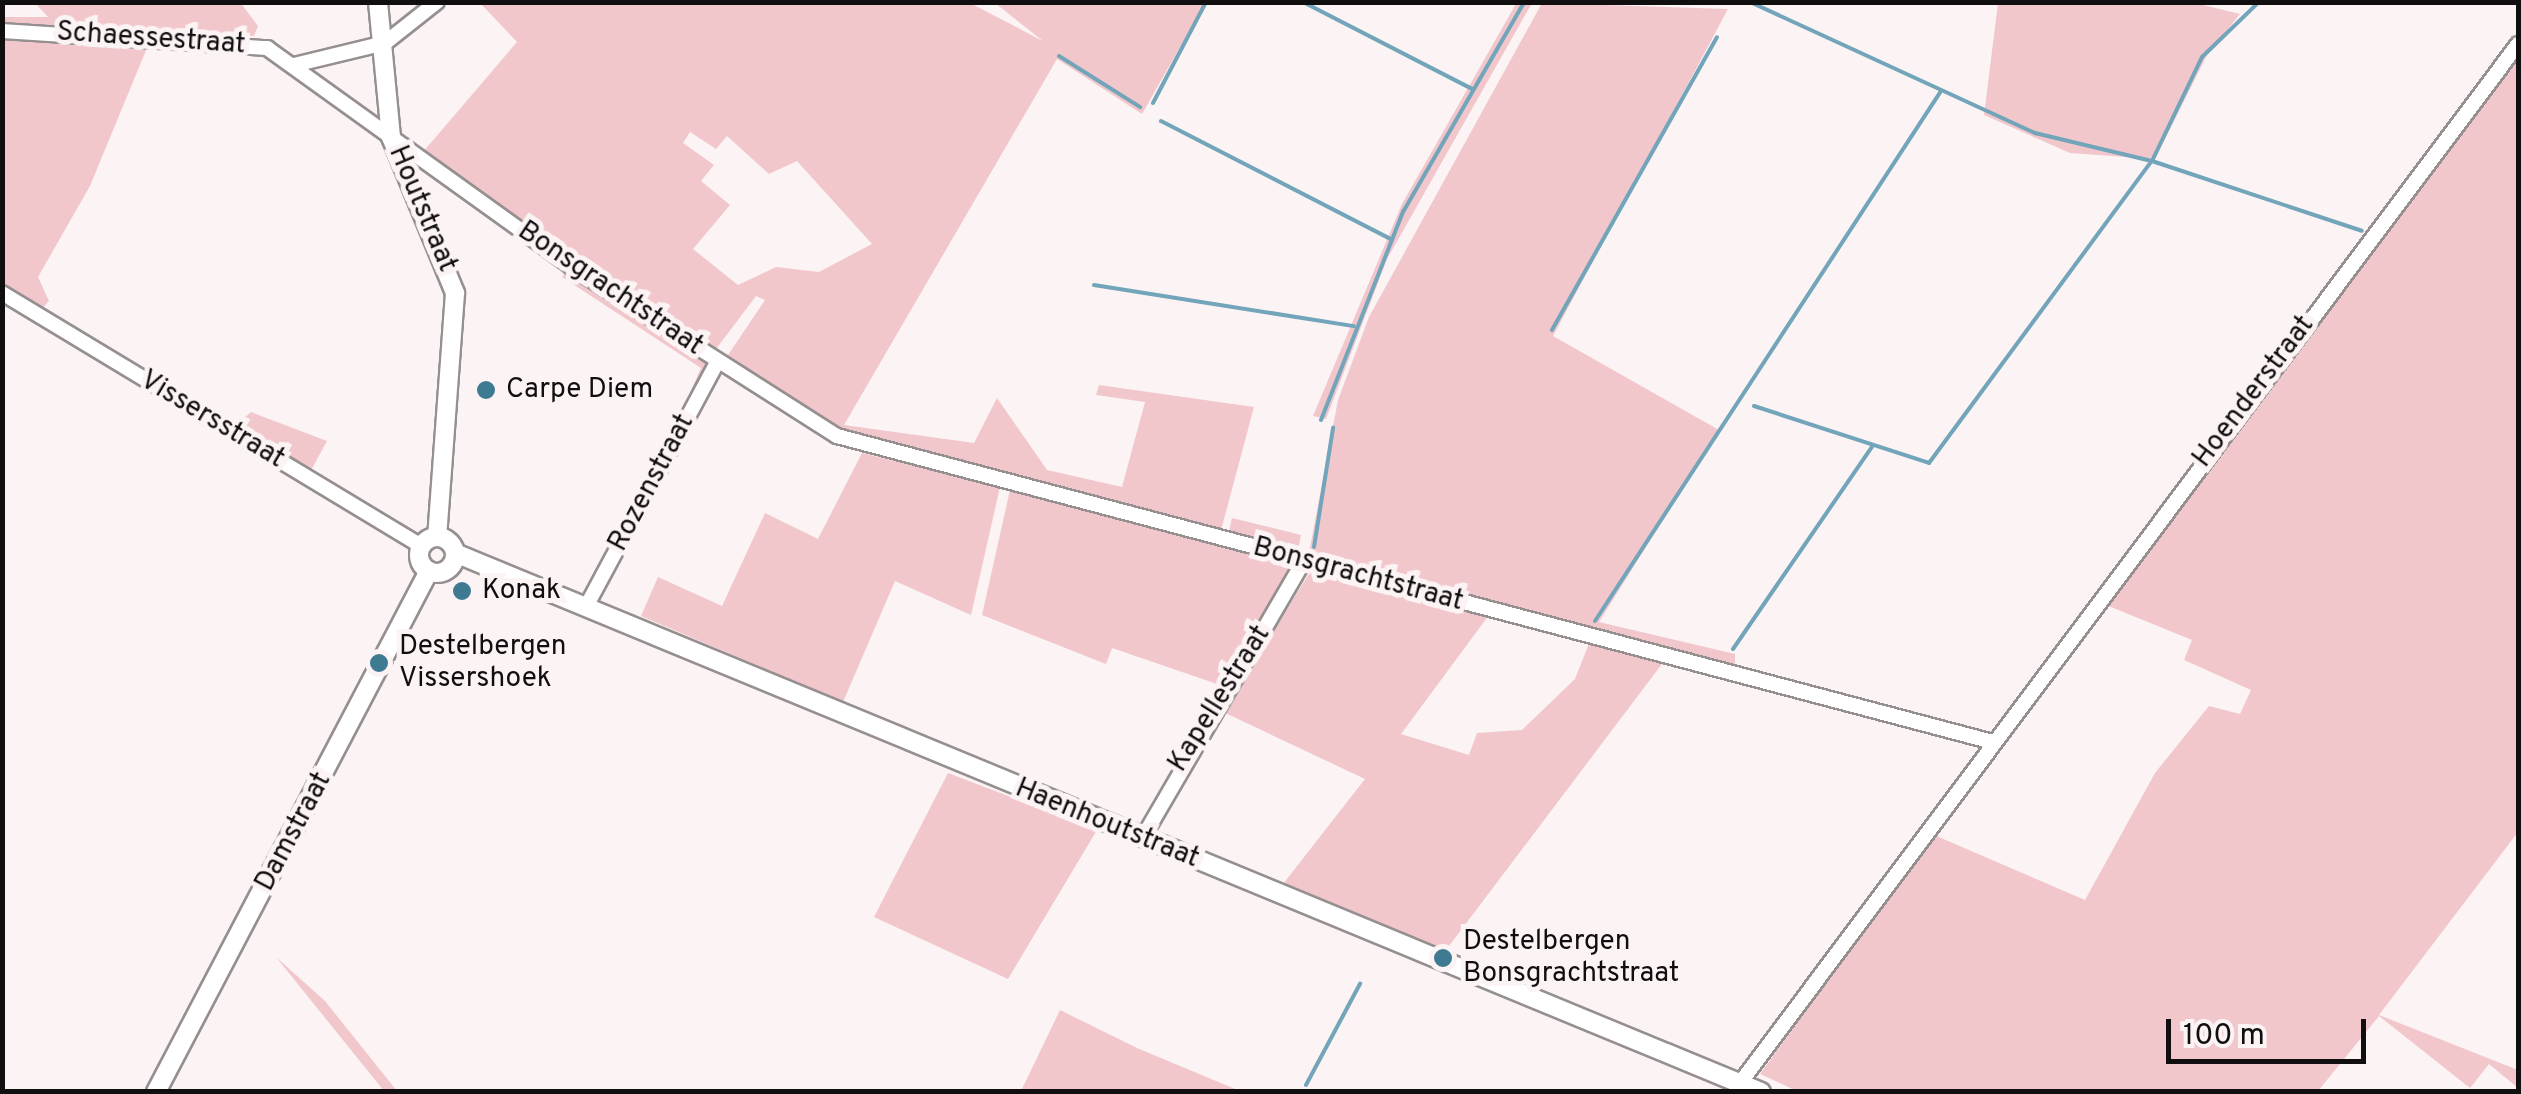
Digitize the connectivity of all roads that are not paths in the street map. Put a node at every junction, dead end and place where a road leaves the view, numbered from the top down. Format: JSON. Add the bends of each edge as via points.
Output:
{"nodes":[{"id":1,"x":378,"y":2,"type":"edge"},
{"id":2,"x":437,"y":2,"type":"edge"},
{"id":3,"x":2,"y":31,"type":"edge"},
{"id":4,"x":385,"y":43,"type":"junction"},
{"id":5,"x":2518,"y":44,"type":"edge"},
{"id":6,"x":294,"y":65,"type":"junction"},
{"id":7,"x":391,"y":137,"type":"junction"},
{"id":8,"x":2,"y":293,"type":"edge"},
{"id":9,"x":718,"y":361,"type":"junction"},
{"id":10,"x":429,"y":541,"type":"junction"},
{"id":11,"x":455,"y":552,"type":"junction"},
{"id":12,"x":1303,"y":562,"type":"junction"},
{"id":13,"x":429,"y":571,"type":"junction"},
{"id":14,"x":587,"y":605,"type":"junction"},
{"id":15,"x":1990,"y":741,"type":"junction"},
{"id":16,"x":1142,"y":838,"type":"junction"},
{"id":17,"x":1740,"y":1083,"type":"junction"},
{"id":18,"x":156,"y":1092,"type":"edge"},
{"id":19,"x":1761,"y":1092,"type":"edge"}],
"edges":[{"from":1,"to":4,"type":"street","name":"Houtstraat"},
{"from":2,"to":4,"type":"street"},
{"from":3,"to":6,"type":"street","name":"Schaessestraat","via":[[247,42]]},
{"from":4,"to":6,"type":"street"},
{"from":4,"to":7,"type":"street","name":"Houtstraat"},
{"from":5,"to":15,"type":"street","name":"Hoenderstraat"},
{"from":6,"to":7,"type":"street","name":"Schaessestraat"},
{"from":7,"to":9,"type":"street","name":"Bonsgrachtstraat"},
{"from":7,"to":10,"type":"street","name":"Houtstraat","via":[[454,293]]},
{"from":8,"to":10,"type":"street","name":"Vissersstraat"},
{"from":9,"to":12,"type":"street","name":"Bonsgrachtstraat","via":[[838,436]]},
{"from":9,"to":14,"type":"street","name":"Rozenstraat"},
{"from":10,"to":11,"type":"street","name":"Haenhoutstraat"},
{"from":10,"to":13,"type":"street"},
{"from":11,"to":13,"type":"street","via":[[448,569]]},
{"from":11,"to":14,"type":"street","name":"Haenhoutstraat"},
{"from":12,"to":15,"type":"street","name":"Bonsgrachtstraat"},
{"from":12,"to":16,"type":"street","name":"Kapellestraat"},
{"from":13,"to":18,"type":"street","name":"Damstraat"},
{"from":14,"to":16,"type":"street","name":"Haenhoutstraat"},
{"from":15,"to":17,"type":"street"},
{"from":16,"to":17,"type":"street","name":"Haenhoutstraat"},
{"from":17,"to":19,"type":"street","name":"Haenhoutstraat"}]}
